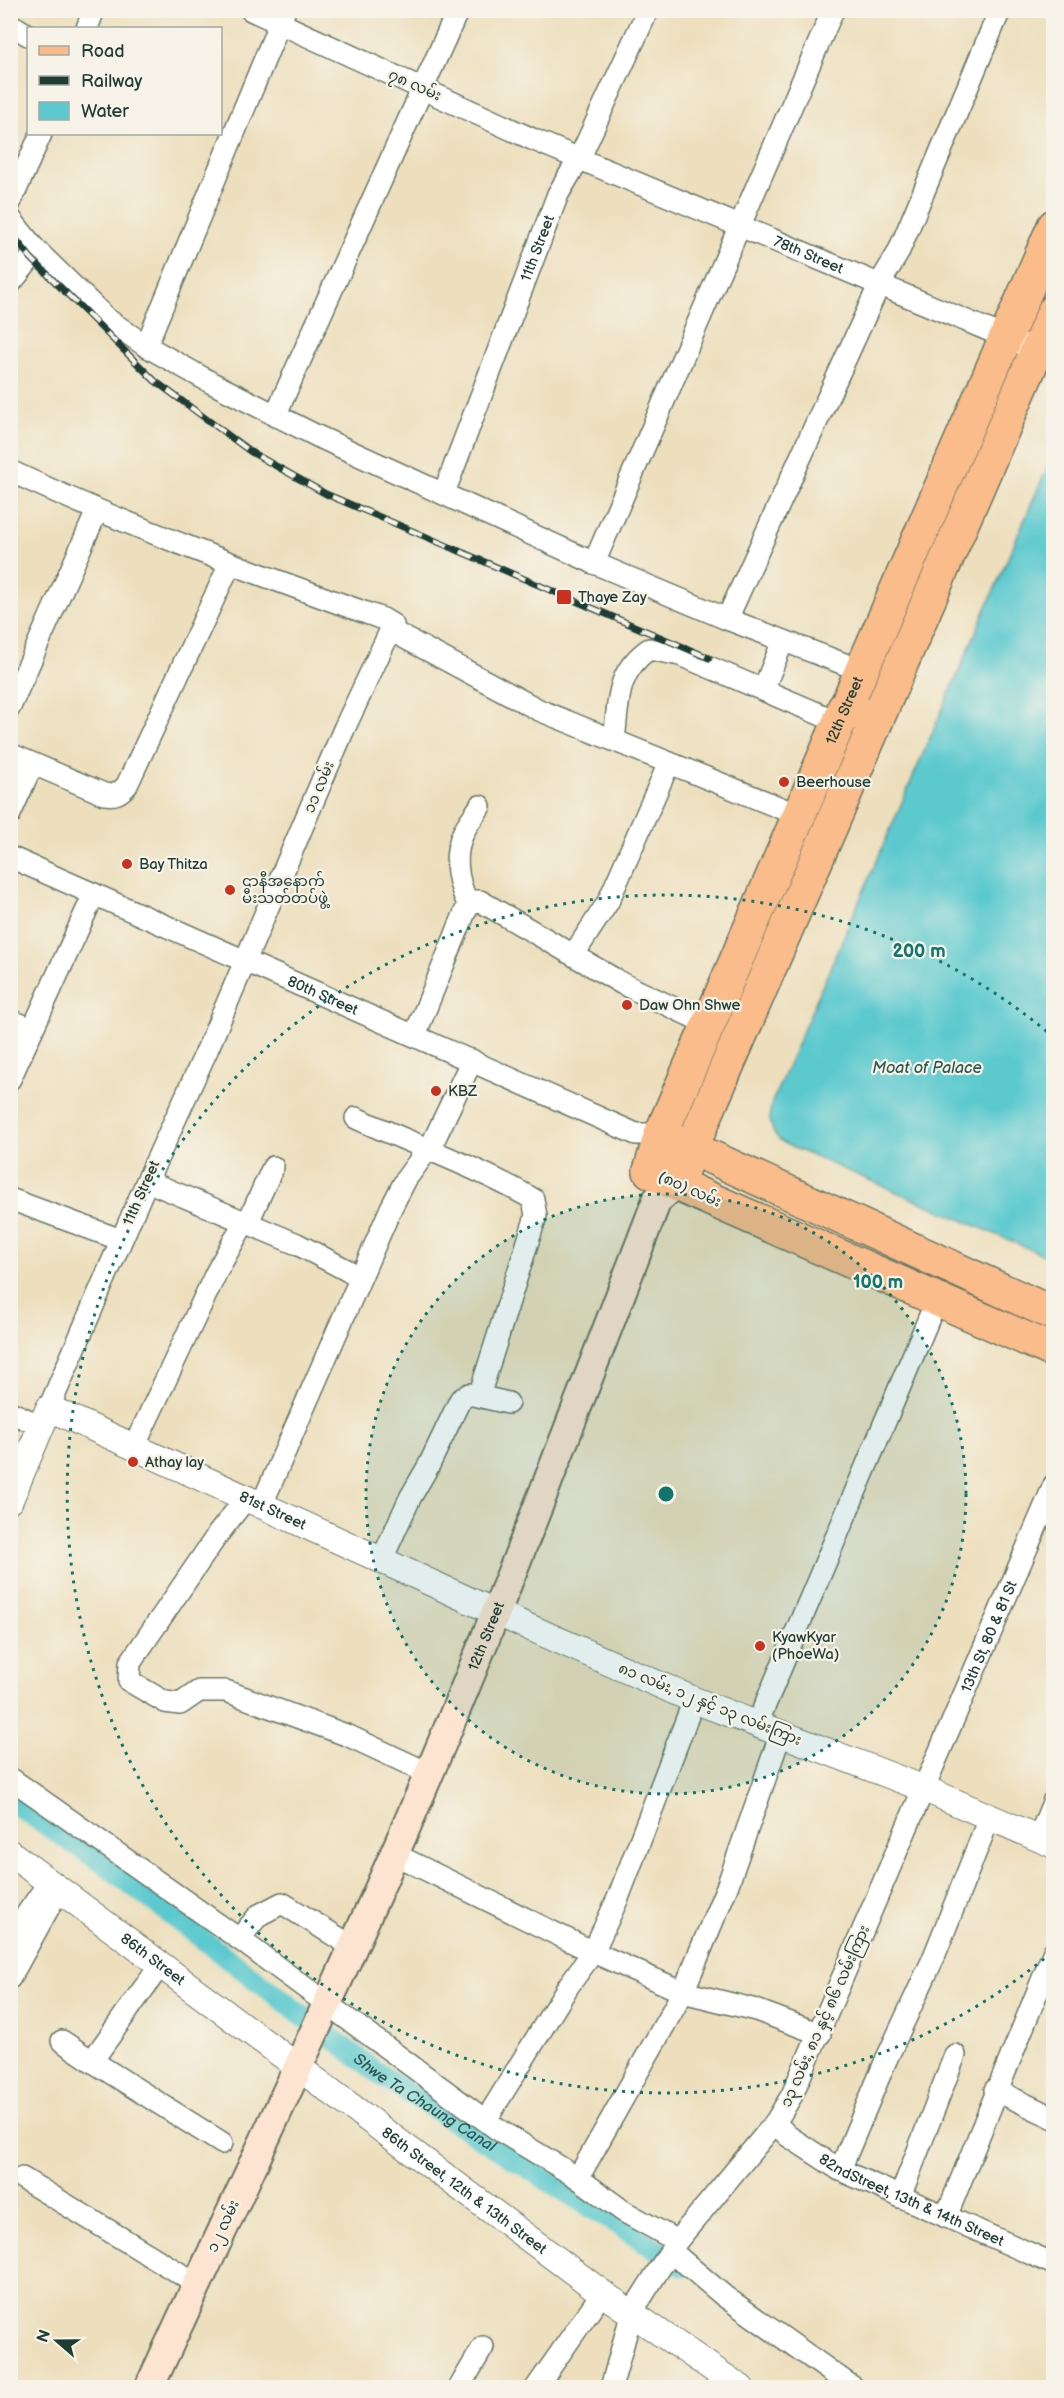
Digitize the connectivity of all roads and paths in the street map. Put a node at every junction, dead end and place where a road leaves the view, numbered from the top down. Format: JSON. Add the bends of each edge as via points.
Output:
{"nodes":[{"id":1,"x":94,"y":10,"type":"edge"},
{"id":2,"x":251,"y":10,"type":"edge"},
{"id":3,"x":458,"y":10,"type":"edge"},
{"id":4,"x":648,"y":10,"type":"edge"},
{"id":5,"x":833,"y":10,"type":"edge"},
{"id":6,"x":1000,"y":10,"type":"edge"},
{"id":7,"x":282,"y":17,"type":"edge"},
{"id":8,"x":10,"y":24,"type":"edge"},
{"id":9,"x":87,"y":27,"type":"edge"},
{"id":10,"x":27,"y":34,"type":"edge"},
{"id":11,"x":423,"y":88,"type":"junction"},
{"id":12,"x":41,"y":135,"type":"edge"},
{"id":13,"x":580,"y":157,"type":"junction"},
{"id":14,"x":10,"y":203,"type":"edge"},
{"id":15,"x":10,"y":218,"type":"edge"},
{"id":16,"x":739,"y":225,"type":"junction"},
{"id":17,"x":1053,"y":226,"type":"edge"},
{"id":18,"x":34,"y":248,"type":"junction"},
{"id":19,"x":10,"y":284,"type":"edge"},
{"id":20,"x":880,"y":284,"type":"junction"},
{"id":21,"x":1053,"y":312,"type":"edge"},
{"id":22,"x":1005,"y":338,"type":"junction"},
{"id":23,"x":146,"y":346,"type":"junction"},
{"id":24,"x":1036,"y":350,"type":"junction"},
{"id":25,"x":275,"y":416,"type":"junction"},
{"id":26,"x":10,"y":471,"type":"edge"},
{"id":27,"x":444,"y":493,"type":"junction"},
{"id":28,"x":97,"y":511,"type":"junction"},
{"id":29,"x":594,"y":562,"type":"junction"},
{"id":30,"x":230,"y":564,"type":"junction"},
{"id":31,"x":727,"y":620,"type":"junction"},
{"id":32,"x":388,"y":625,"type":"junction"},
{"id":33,"x":783,"y":641,"type":"junction"},
{"id":34,"x":860,"y":670,"type":"junction"},
{"id":35,"x":763,"y":690,"type":"junction"},
{"id":36,"x":10,"y":707,"type":"edge"},
{"id":37,"x":841,"y":715,"type":"junction"},
{"id":38,"x":875,"y":719,"type":"junction"},
{"id":39,"x":614,"y":740,"type":"junction"},
{"id":40,"x":10,"y":754,"type":"edge"},
{"id":41,"x":669,"y":763,"type":"junction"},
{"id":42,"x":32,"y":765,"type":"junction"},
{"id":43,"x":480,"y":806,"type":"dead end"},
{"id":44,"x":10,"y":814,"type":"edge"},
{"id":45,"x":798,"y":815,"type":"junction"},
{"id":46,"x":10,"y":857,"type":"edge"},
{"id":47,"x":94,"y":894,"type":"junction"},
{"id":48,"x":468,"y":904,"type":"junction"},
{"id":49,"x":574,"y":954,"type":"junction"},
{"id":50,"x":243,"y":962,"type":"junction"},
{"id":51,"x":10,"y":1020,"type":"edge"},
{"id":52,"x":711,"y":1024,"type":"junction"},
{"id":53,"x":32,"y":1029,"type":"junction"},
{"id":54,"x":415,"y":1035,"type":"junction"},
{"id":55,"x":472,"y":1060,"type":"junction"},
{"id":56,"x":10,"y":1079,"type":"edge"},
{"id":57,"x":356,"y":1118,"type":"dead end"},
{"id":58,"x":648,"y":1134,"type":"junction"},
{"id":59,"x":691,"y":1148,"type":"junction"},
{"id":60,"x":426,"y":1150,"type":"junction"},
{"id":61,"x":273,"y":1167,"type":"dead end"},
{"id":62,"x":147,"y":1181,"type":"junction"},
{"id":63,"x":661,"y":1185,"type":"junction"},
{"id":64,"x":10,"y":1199,"type":"edge"},
{"id":65,"x":248,"y":1222,"type":"junction"},
{"id":66,"x":121,"y":1240,"type":"junction"},
{"id":67,"x":360,"y":1277,"type":"junction"},
{"id":68,"x":937,"y":1299,"type":"junction"},
{"id":69,"x":1053,"y":1314,"type":"edge"},
{"id":70,"x":1053,"y":1351,"type":"edge"},
{"id":71,"x":479,"y":1396,"type":"junction"},
{"id":72,"x":508,"y":1403,"type":"dead end"},
{"id":73,"x":10,"y":1412,"type":"edge"},
{"id":74,"x":45,"y":1417,"type":"junction"},
{"id":75,"x":134,"y":1447,"type":"junction"},
{"id":76,"x":1053,"y":1485,"type":"edge"},
{"id":77,"x":10,"y":1500,"type":"edge"},
{"id":78,"x":255,"y":1501,"type":"junction"},
{"id":79,"x":382,"y":1559,"type":"junction"},
{"id":80,"x":497,"y":1613,"type":"junction"},
{"id":81,"x":694,"y":1700,"type":"junction"},
{"id":82,"x":757,"y":1724,"type":"junction"},
{"id":83,"x":781,"y":1733,"type":"junction"},
{"id":84,"x":428,"y":1773,"type":"junction"},
{"id":85,"x":10,"y":1778,"type":"edge"},
{"id":86,"x":925,"y":1789,"type":"junction"},
{"id":87,"x":1053,"y":1800,"type":"edge"},
{"id":88,"x":990,"y":1816,"type":"junction"},
{"id":89,"x":1046,"y":1841,"type":"edge"},
{"id":90,"x":10,"y":1853,"type":"edge"},
{"id":91,"x":394,"y":1854,"type":"junction"},
{"id":92,"x":54,"y":1886,"type":"junction"},
{"id":93,"x":10,"y":1938,"type":"edge"},
{"id":94,"x":239,"y":1939,"type":"junction"},
{"id":95,"x":353,"y":1947,"type":"junction"},
{"id":96,"x":1053,"y":1951,"type":"edge"},
{"id":97,"x":593,"y":1952,"type":"junction"},
{"id":98,"x":161,"y":1964,"type":"junction"},
{"id":99,"x":10,"y":1978,"type":"edge"},
{"id":100,"x":683,"y":1992,"type":"junction"},
{"id":101,"x":320,"y":2020,"type":"junction"},
{"id":102,"x":820,"y":2034,"type":"junction"},
{"id":103,"x":62,"y":2041,"type":"dead end"},
{"id":104,"x":955,"y":2055,"type":"dead end"},
{"id":105,"x":92,"y":2061,"type":"junction"},
{"id":106,"x":298,"y":2065,"type":"junction"},
{"id":107,"x":995,"y":2090,"type":"junction"},
{"id":108,"x":1053,"y":2118,"type":"edge"},
{"id":109,"x":486,"y":2120,"type":"junction"},
{"id":110,"x":775,"y":2123,"type":"junction"},
{"id":111,"x":222,"y":2143,"type":"dead end"},
{"id":112,"x":840,"y":2170,"type":"junction"},
{"id":113,"x":22,"y":2178,"type":"dead end"},
{"id":114,"x":578,"y":2178,"type":"junction"},
{"id":115,"x":900,"y":2197,"type":"junction"},
{"id":116,"x":946,"y":2217,"type":"junction"},
{"id":117,"x":674,"y":2246,"type":"junction"},
{"id":118,"x":1053,"y":2264,"type":"edge"},
{"id":119,"x":197,"y":2284,"type":"junction"},
{"id":120,"x":602,"y":2292,"type":"junction"},
{"id":121,"x":632,"y":2312,"type":"junction"},
{"id":122,"x":483,"y":2347,"type":"dead end"},
{"id":123,"x":149,"y":2388,"type":"edge"},
{"id":124,"x":459,"y":2388,"type":"edge"},
{"id":125,"x":536,"y":2388,"type":"edge"},
{"id":126,"x":611,"y":2388,"type":"edge"},
{"id":127,"x":741,"y":2388,"type":"edge"},
{"id":128,"x":854,"y":2388,"type":"edge"}],
"edges":[{"from":1,"to":9,"type":"street"},
{"from":2,"to":7,"type":"street","name":"၇၈ လမ်း"},
{"from":3,"to":11,"type":"street"},
{"from":4,"to":13,"type":"street","name":"11th Street"},
{"from":5,"to":16,"type":"street"},
{"from":6,"to":20,"type":"street","via":[[898,253]]},
{"from":7,"to":11,"type":"street","name":"၇၈ လမ်း"},
{"from":7,"to":23,"type":"street"},
{"from":8,"to":10,"type":"street"},
{"from":11,"to":13,"type":"street","name":"၇၈ လမ်း"},
{"from":11,"to":25,"type":"street"},
{"from":12,"to":14,"type":"street"},
{"from":13,"to":16,"type":"street","name":"78th Street"},
{"from":13,"to":27,"type":"street","name":"11th Street","via":[[558,194]]},
{"from":15,"to":18,"type":"street"},
{"from":16,"to":20,"type":"street","name":"78th Street"},
{"from":16,"to":29,"type":"street"},
{"from":17,"to":22,"type":"main road","name":"12th Street"},
{"from":18,"to":19,"type":"street","via":[[31,258]]},
{"from":18,"to":23,"type":"street","via":[[107,320]]},
{"from":20,"to":22,"type":"street","name":"78th Street"},
{"from":20,"to":31,"type":"street"},
{"from":21,"to":24,"type":"main road","name":"12th Street"},
{"from":22,"to":24,"type":"street","name":"78th Street"},
{"from":22,"to":34,"type":"main road","name":"12th Street"},
{"from":23,"to":25,"type":"street"},
{"from":24,"to":38,"type":"main road","name":"12th Street"},
{"from":25,"to":27,"type":"street"},
{"from":26,"to":28,"type":"street"},
{"from":27,"to":29,"type":"street"},
{"from":28,"to":30,"type":"street"},
{"from":28,"to":36,"type":"street"},
{"from":29,"to":31,"type":"street"},
{"from":30,"to":32,"type":"street"},
{"from":30,"to":42,"type":"street","via":[[127,785],[112,795],[104,794]]},
{"from":31,"to":33,"type":"street"},
{"from":32,"to":39,"type":"street","via":[[539,710]]},
{"from":32,"to":50,"type":"street","name":"၁၁ လမ်း"},
{"from":33,"to":34,"type":"street"},
{"from":33,"to":35,"type":"street"},
{"from":34,"to":37,"type":"main road","name":"12th Street"},
{"from":35,"to":37,"type":"street"},
{"from":35,"to":39,"type":"street","via":[[680,656],[649,649],[623,675]]},
{"from":37,"to":38,"type":"main road"},
{"from":37,"to":45,"type":"main road","name":"12th Street"},
{"from":38,"to":59,"type":"main road","name":"12th Street"},
{"from":39,"to":41,"type":"street"},
{"from":40,"to":42,"type":"street"},
{"from":41,"to":45,"type":"street"},
{"from":41,"to":49,"type":"street","via":[[608,902]]},
{"from":42,"to":44,"type":"street"},
{"from":43,"to":48,"type":"street","via":[[464,831],[457,859],[457,881]]},
{"from":45,"to":52,"type":"main road","name":"12th Street"},
{"from":46,"to":47,"type":"street","name":"80th Street"},
{"from":47,"to":50,"type":"street","name":"80th Street"},
{"from":47,"to":53,"type":"street"},
{"from":48,"to":49,"type":"street","via":[[480,901]]},
{"from":48,"to":54,"type":"street"},
{"from":49,"to":52,"type":"street","via":[[622,984]]},
{"from":50,"to":54,"type":"street","name":"80th Street"},
{"from":50,"to":62,"type":"street","name":"11th Street"},
{"from":51,"to":53,"type":"street"},
{"from":52,"to":58,"type":"main road","name":"12th Street"},
{"from":53,"to":56,"type":"street"},
{"from":54,"to":55,"type":"street","name":"80th Street"},
{"from":55,"to":58,"type":"street","name":"80th Street"},
{"from":55,"to":60,"type":"street"},
{"from":57,"to":60,"type":"street"},
{"from":58,"to":59,"type":"main road"},
{"from":58,"to":63,"type":"main road","name":"12th Street"},
{"from":59,"to":63,"type":"main road","name":"12th Street"},
{"from":59,"to":69,"type":"main road"},
{"from":60,"to":67,"type":"street","via":[[406,1179]]},
{"from":60,"to":71,"type":"street","via":[[500,1180],[533,1199],[536,1208]]},
{"from":61,"to":65,"type":"street"},
{"from":62,"to":65,"type":"street"},
{"from":62,"to":66,"type":"street","name":"11th Street"},
{"from":63,"to":68,"type":"main road","name":"(၈၀) လမ်း"},
{"from":63,"to":80,"type":"main road","name":"12th Street"},
{"from":64,"to":66,"type":"street"},
{"from":65,"to":67,"type":"street"},
{"from":65,"to":75,"type":"street","via":[[217,1271]]},
{"from":66,"to":74,"type":"street","name":"11th Street"},
{"from":67,"to":78,"type":"street"},
{"from":68,"to":70,"type":"main road","name":"(၈၀) လမ်း"},
{"from":68,"to":82,"type":"street"},
{"from":71,"to":72,"type":"street"},
{"from":71,"to":79,"type":"street","via":[[469,1394],[460,1400]]},
{"from":73,"to":74,"type":"street"},
{"from":74,"to":75,"type":"street","name":"81st Street"},
{"from":74,"to":77,"type":"street"},
{"from":75,"to":78,"type":"street","name":"81st Street"},
{"from":76,"to":86,"type":"street","name":"13th St, 80 & 81 St"},
{"from":78,"to":79,"type":"street","name":"81st Street"},
{"from":78,"to":84,"type":"street","via":[[218,1534],[130,1663],[129,1681],[165,1702],[180,1704],[200,1691],[226,1690],[349,1737]]},
{"from":79,"to":80,"type":"street","name":"81st Street"},
{"from":80,"to":81,"type":"street","name":"၈၁ လမ်း, ၁၂ နှင့် ၁၃ လမ်းကြား"},
{"from":80,"to":84,"type":"main road","name":"12th Street"},
{"from":81,"to":82,"type":"street","name":"၈၁ လမ်း, ၁၂ နှင့် ၁၃ လမ်းကြား"},
{"from":81,"to":97,"type":"street","via":[[618,1899]]},
{"from":82,"to":83,"type":"street","name":"၈၁ လမ်း, ၁၂ နှင့် ၁၃ လမ်းကြား"},
{"from":83,"to":86,"type":"street","name":"၈၁ လမ်း, ၁၂ နှင့် ၁၃ လမ်းကြား"},
{"from":83,"to":100,"type":"street","via":[[727,1887]]},
{"from":84,"to":91,"type":"main road","name":"12th Street"},
{"from":85,"to":94,"type":"street"},
{"from":86,"to":88,"type":"street","name":"၈၁ လမ်း, ၁၂ နှင့် ၁၃ လမ်းကြား"},
{"from":86,"to":102,"type":"street","name":"၁၃ လမ်း, ၈၁ နှင့် ၈၆ လမ်းကြား"},
{"from":87,"to":89,"type":"street"},
{"from":88,"to":89,"type":"street","name":"၈၁ လမ်း, ၁၂ နှင့် ၁၃ လမ်းကြား"},
{"from":88,"to":112,"type":"street","via":[[933,1959]]},
{"from":90,"to":92,"type":"street","name":"86th Street"},
{"from":91,"to":95,"type":"main road","name":"12th Street"},
{"from":91,"to":97,"type":"street"},
{"from":92,"to":93,"type":"street"},
{"from":92,"to":98,"type":"street","name":"86th Street"},
{"from":92,"to":99,"type":"street"},
{"from":94,"to":95,"type":"street","via":[[259,1915],[282,1903]]},
{"from":94,"to":101,"type":"street"},
{"from":95,"to":101,"type":"main road","name":"12th Street"},
{"from":96,"to":107,"type":"street"},
{"from":97,"to":100,"type":"street"},
{"from":97,"to":109,"type":"street"},
{"from":98,"to":105,"type":"street"},
{"from":98,"to":106,"type":"street","name":"86th Street"},
{"from":100,"to":102,"type":"street","via":[[756,2010]]},
{"from":100,"to":114,"type":"street"},
{"from":101,"to":106,"type":"main road","name":"12th Street"},
{"from":101,"to":109,"type":"street"},
{"from":102,"to":110,"type":"street","name":"၁၃ လမ်း, ၈၁ နှင့် ၈၆ လမ်းကြား"},
{"from":103,"to":105,"type":"street"},
{"from":104,"to":115,"type":"street"},
{"from":105,"to":111,"type":"street"},
{"from":106,"to":119,"type":"main road","name":"၁၂ လမ်း"},
{"from":106,"to":120,"type":"street","name":"86th Street, 12th & 13th Street"},
{"from":107,"to":108,"type":"street"},
{"from":107,"to":116,"type":"street"},
{"from":109,"to":114,"type":"street"},
{"from":110,"to":112,"type":"street","name":"82ndStreet, 13th & 14th Street"},
{"from":110,"to":117,"type":"street","name":"၁၃ လမ်း, ၈၁ နှင့် ၈၆ လမ်းကြား"},
{"from":112,"to":115,"type":"street","name":"82ndStreet, 13th & 14th Street"},
{"from":113,"to":119,"type":"street"},
{"from":114,"to":117,"type":"street"},
{"from":115,"to":116,"type":"street","name":"82ndStreet, 13th & 14th Street"},
{"from":116,"to":118,"type":"street","name":"82ndStreet, 13th & 14th Street"},
{"from":117,"to":121,"type":"street","name":"၁၃ လမ်း, ၈၁ နှင့် ၈၆ လမ်းကြား"},
{"from":117,"to":128,"type":"street","via":[[724,2296]]},
{"from":119,"to":123,"type":"main road","name":"၁၂ လမ်း"},
{"from":120,"to":121,"type":"street","name":"86th Street, 12th & 13th Street"},
{"from":120,"to":125,"type":"street"},
{"from":121,"to":126,"type":"street","name":"၁၃ လမ်း, ၈၁ နှင့် ၈၆ လမ်းကြား"},
{"from":121,"to":127,"type":"street","name":"86th Street, 12th & 13th Street"},
{"from":122,"to":124,"type":"street"}]}
